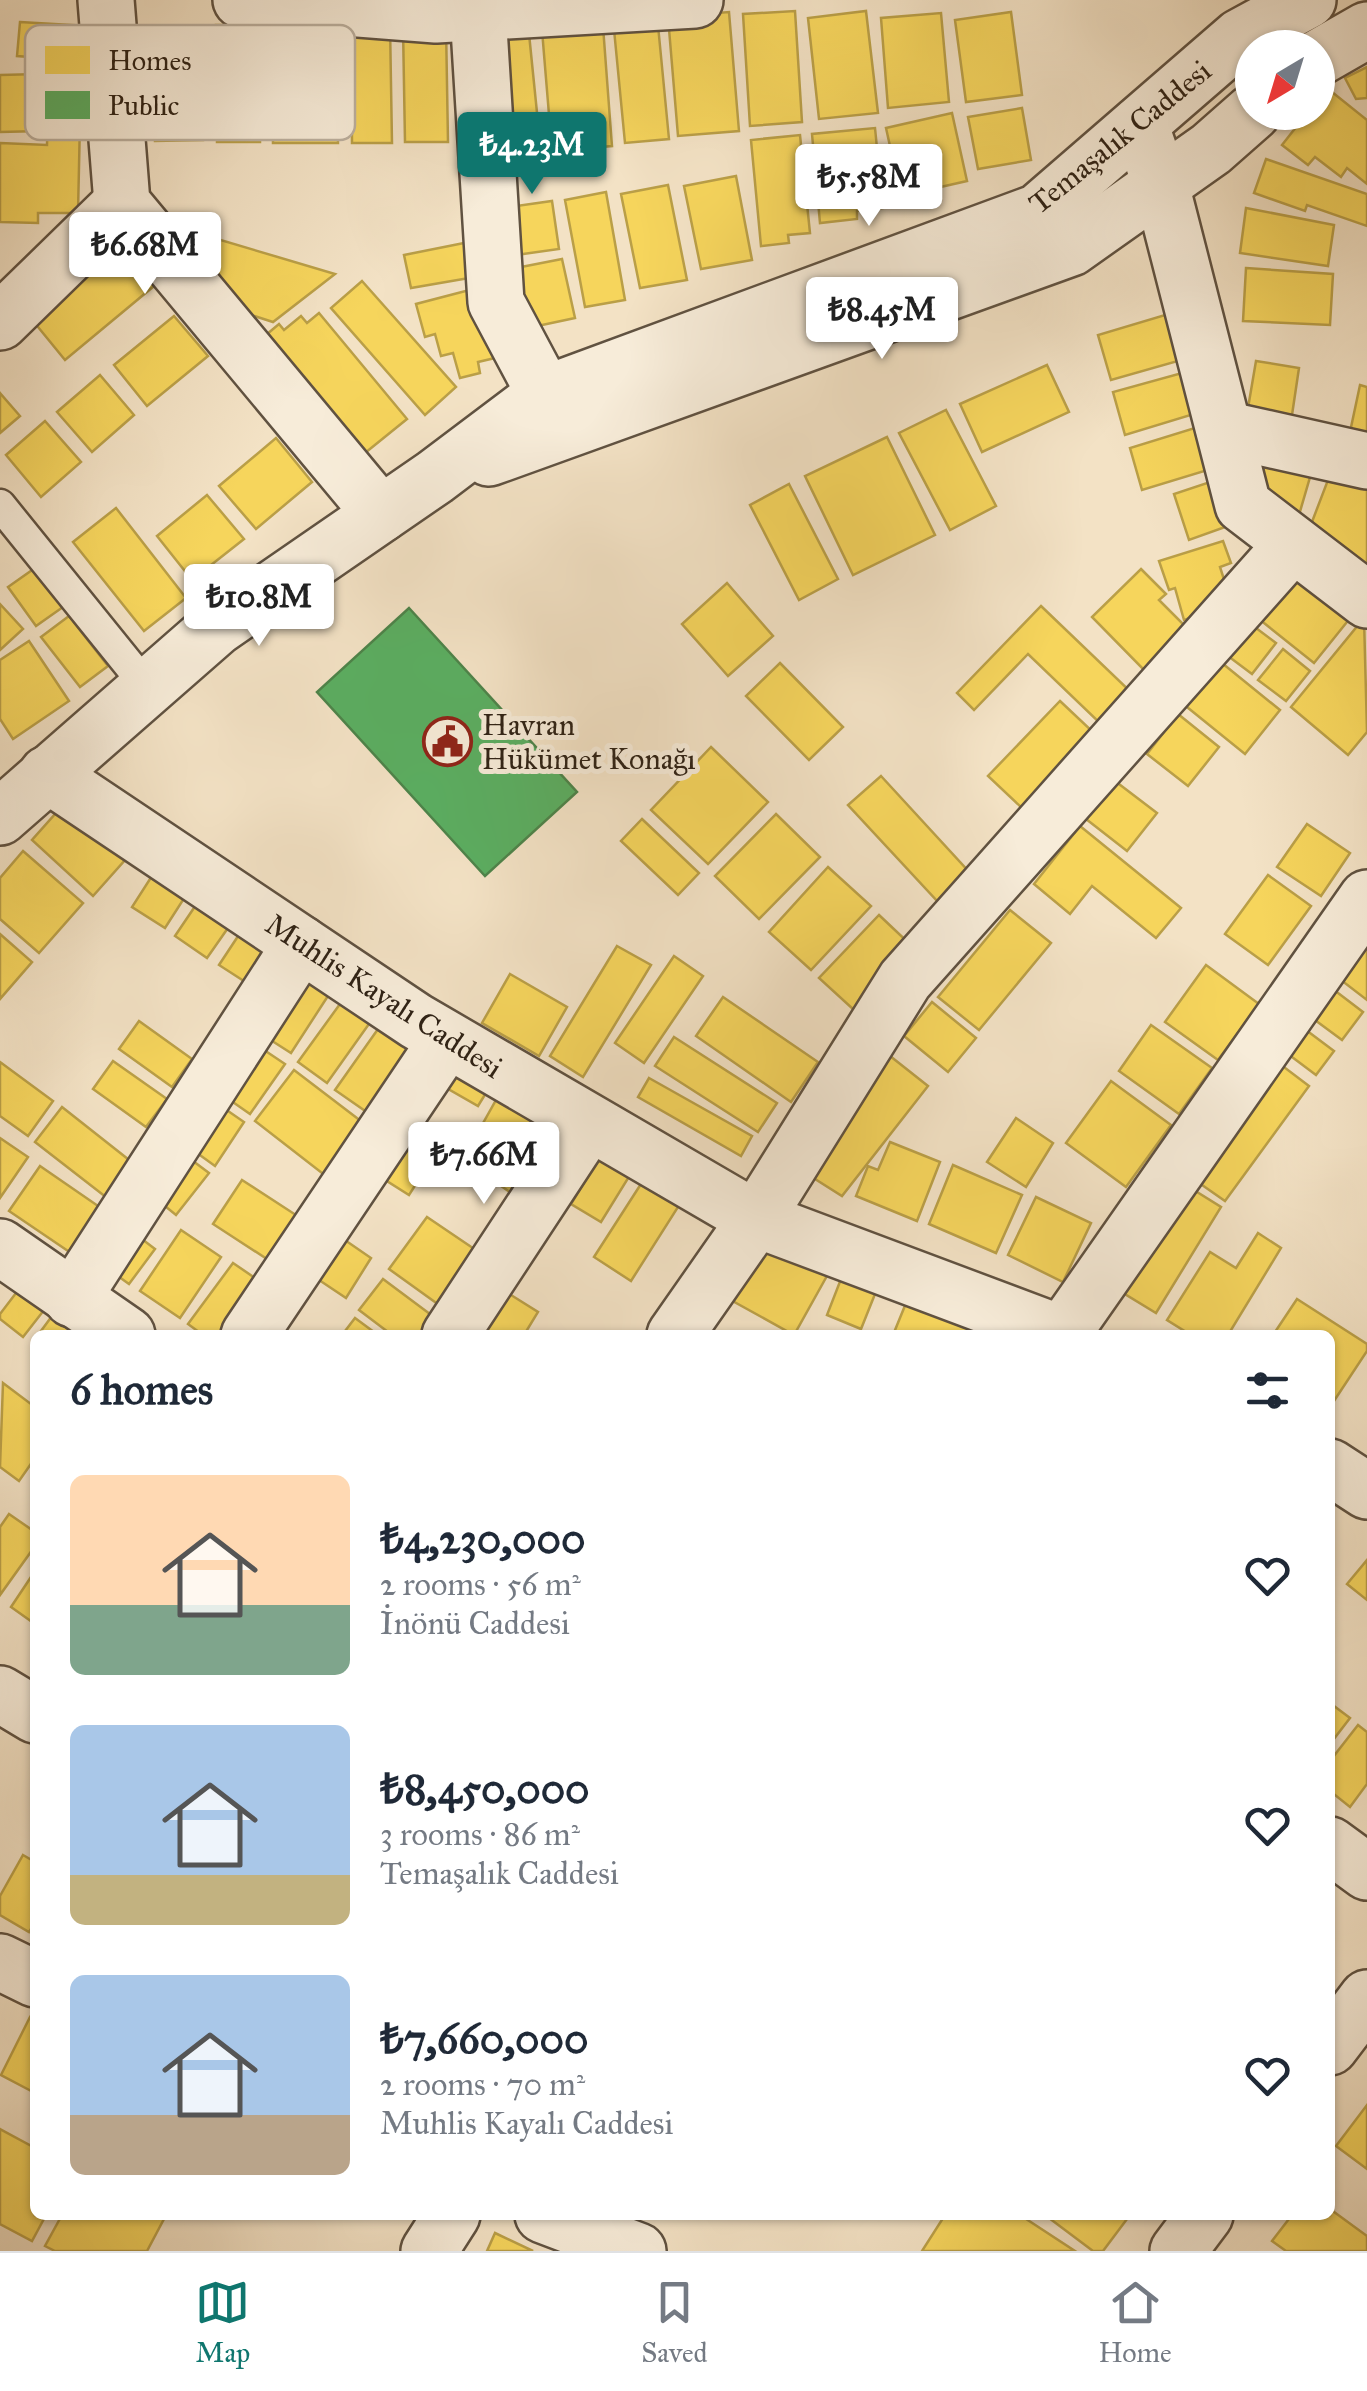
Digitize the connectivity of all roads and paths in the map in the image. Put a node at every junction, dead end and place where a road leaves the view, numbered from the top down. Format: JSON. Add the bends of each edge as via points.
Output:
{"nodes":[{"id":1,"x":106,"y":0,"type":"edge"},
{"id":2,"x":241,"y":0,"type":"edge"},
{"id":3,"x":695,"y":0,"type":"edge"},
{"id":4,"x":1308,"y":0,"type":"edge"},
{"id":5,"x":451,"y":9,"type":"edge"},
{"id":6,"x":108,"y":25,"type":"edge"},
{"id":7,"x":1367,"y":30,"type":"edge"},
{"id":8,"x":1335,"y":48,"type":"edge"},
{"id":9,"x":1140,"y":124,"type":"junction"},
{"id":10,"x":1235,"y":126,"type":"edge"},
{"id":11,"x":117,"y":140,"type":"edge"},
{"id":12,"x":1160,"y":185,"type":"junction"},
{"id":13,"x":122,"y":203,"type":"junction"},
{"id":14,"x":0,"y":322,"type":"edge"},
{"id":15,"x":545,"y":394,"type":"junction"},
{"id":16,"x":1224,"y":430,"type":"junction"},
{"id":17,"x":1367,"y":461,"type":"edge"},
{"id":18,"x":435,"y":477,"type":"junction"},
{"id":19,"x":0,"y":505,"type":"edge"},
{"id":20,"x":381,"y":514,"type":"junction"},
{"id":21,"x":1293,"y":544,"type":"junction"},
{"id":22,"x":1367,"y":600,"type":"edge"},
{"id":23,"x":146,"y":687,"type":"junction"},
{"id":24,"x":47,"y":774,"type":"junction"},
{"id":25,"x":0,"y":817,"type":"edge"},
{"id":26,"x":1367,"y":898,"type":"edge"},
{"id":27,"x":301,"y":944,"type":"junction"},
{"id":28,"x":448,"y":1040,"type":"junction"},
{"id":29,"x":588,"y":1125,"type":"junction"},
{"id":30,"x":756,"y":1219,"type":"junction"},
{"id":31,"x":0,"y":1247,"type":"edge"},
{"id":32,"x":72,"y":1299,"type":"junction"},
{"id":33,"x":693,"y":1329,"type":"edge"},
{"id":34,"x":119,"y":1330,"type":"edge"},
{"id":35,"x":252,"y":1330,"type":"edge"},
{"id":36,"x":453,"y":1330,"type":"edge"},
{"id":37,"x":1053,"y":1330,"type":"edge"},
{"id":38,"x":1067,"y":1330,"type":"edge"},
{"id":39,"x":1335,"y":1470,"type":"edge"},
{"id":40,"x":1367,"y":1491,"type":"edge"},
{"id":41,"x":0,"y":1694,"type":"edge"},
{"id":42,"x":30,"y":1712,"type":"edge"},
{"id":43,"x":1335,"y":1848,"type":"edge"},
{"id":44,"x":1367,"y":1872,"type":"edge"},
{"id":45,"x":1367,"y":1998,"type":"edge"},
{"id":46,"x":1335,"y":2041,"type":"edge"},
{"id":47,"x":449,"y":2220,"type":"edge"},
{"id":48,"x":556,"y":2220,"type":"edge"},
{"id":49,"x":1201,"y":2220,"type":"edge"},
{"id":50,"x":430,"y":2251,"type":"edge"},
{"id":51,"x":638,"y":2251,"type":"edge"},
{"id":52,"x":1178,"y":2251,"type":"edge"}],
"edges":[{"from":1,"to":6,"type":"street"},
{"from":2,"to":5,"type":"street"},
{"from":3,"to":5,"type":"street"},
{"from":4,"to":9,"type":"street","name":"Temaşalık Caddesi","via":[[1240,38]]},
{"from":5,"to":15,"type":"street","via":[[496,302]]},
{"from":7,"to":8,"type":"street"},
{"from":9,"to":12,"type":"street"},
{"from":9,"to":15,"type":"street","name":"Temaşalık Caddesi","via":[[1038,212]]},
{"from":10,"to":12,"type":"street","name":"Temaşalık Caddesi"},
{"from":11,"to":13,"type":"street"},
{"from":12,"to":16,"type":"street"},
{"from":12,"to":18,"type":"street","name":"Temaşalık Caddesi","via":[[1071,248]]},
{"from":13,"to":14,"type":"street"},
{"from":13,"to":20,"type":"street"},
{"from":15,"to":18,"type":"street","name":"Temaşalık Caddesi"},
{"from":16,"to":17,"type":"street"},
{"from":16,"to":21,"type":"street","via":[[1244,504]]},
{"from":18,"to":20,"type":"street","name":"Temaşalık Caddesi"},
{"from":19,"to":23,"type":"lane"},
{"from":20,"to":23,"type":"street","name":"Temaşalık Caddesi","via":[[216,627]]},
{"from":21,"to":22,"type":"street"},
{"from":21,"to":30,"type":"street","via":[[905,980]]},
{"from":23,"to":24,"type":"street","name":"Temaşalık Caddesi"},
{"from":24,"to":25,"type":"street","name":"Temaşalık Caddesi"},
{"from":24,"to":27,"type":"street","name":"Muhlis Kayalı Caddesi"},
{"from":26,"to":38,"type":"street"},
{"from":27,"to":28,"type":"street","name":"Muhlis Kayalı Caddesi"},
{"from":27,"to":32,"type":"street"},
{"from":28,"to":29,"type":"street","name":"Muhlis Kayalı Caddesi"},
{"from":28,"to":35,"type":"street"},
{"from":29,"to":30,"type":"street","name":"Muhlis Kayalı Caddesi"},
{"from":29,"to":36,"type":"street"},
{"from":30,"to":33,"type":"street"},
{"from":30,"to":37,"type":"street","name":"Muhlis Kayalı Caddesi"},
{"from":31,"to":32,"type":"street"},
{"from":32,"to":34,"type":"street"},
{"from":39,"to":40,"type":"street"},
{"from":41,"to":42,"type":"street"},
{"from":43,"to":44,"type":"street"},
{"from":45,"to":46,"type":"street"},
{"from":47,"to":50,"type":"street"},
{"from":48,"to":51,"type":"street"},
{"from":49,"to":52,"type":"street"}]}
